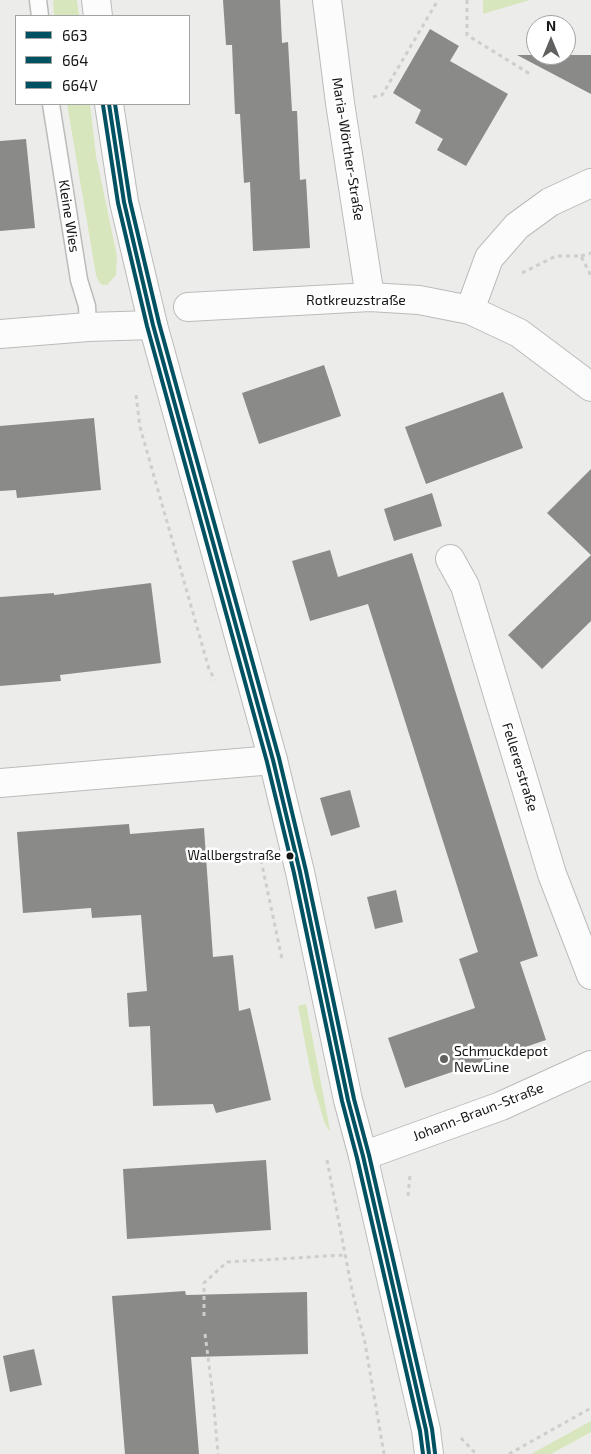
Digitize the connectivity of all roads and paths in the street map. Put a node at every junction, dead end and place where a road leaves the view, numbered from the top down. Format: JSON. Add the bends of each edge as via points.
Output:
{"nodes":[{"id":1,"x":38,"y":0,"type":"edge"},
{"id":2,"x":96,"y":0,"type":"edge"},
{"id":3,"x":327,"y":0,"type":"edge"},
{"id":4,"x":438,"y":0,"type":"edge"},
{"id":5,"x":467,"y":0,"type":"edge"},
{"id":6,"x":40,"y":15,"type":"edge"},
{"id":7,"x":98,"y":15,"type":"edge"},
{"id":8,"x":530,"y":74,"type":"dead end"},
{"id":9,"x":340,"y":103,"type":"junction"},
{"id":10,"x":51,"y":105,"type":"edge"},
{"id":11,"x":109,"y":105,"type":"edge"},
{"id":12,"x":591,"y":183,"type":"edge"},
{"id":13,"x":591,"y":252,"type":"edge"},
{"id":14,"x":581,"y":256,"type":"junction"},
{"id":15,"x":591,"y":276,"type":"edge"},
{"id":16,"x":515,"y":278,"type":"dead end"},
{"id":17,"x":370,"y":297,"type":"junction"},
{"id":18,"x":188,"y":307,"type":"dead end"},
{"id":19,"x":470,"y":310,"type":"junction"},
{"id":20,"x":153,"y":325,"type":"junction"},
{"id":21,"x":88,"y":327,"type":"junction"},
{"id":22,"x":0,"y":334,"type":"edge"},
{"id":23,"x":591,"y":387,"type":"edge"},
{"id":24,"x":450,"y":559,"type":"dead end"},
{"id":25,"x":273,"y":760,"type":"junction"},
{"id":26,"x":0,"y":783,"type":"edge"},
{"id":27,"x":591,"y":975,"type":"edge"},
{"id":28,"x":591,"y":1065,"type":"edge"},
{"id":29,"x":363,"y":1156,"type":"junction"},
{"id":30,"x":345,"y":1255,"type":"dead end"},
{"id":31,"x":204,"y":1316,"type":"dead end"},
{"id":32,"x":205,"y":1334,"type":"dead end"},
{"id":33,"x":591,"y":1408,"type":"edge"},
{"id":34,"x":458,"y":1434,"type":"dead end"},
{"id":35,"x":218,"y":1454,"type":"edge"},
{"id":36,"x":429,"y":1454,"type":"edge"},
{"id":37,"x":476,"y":1454,"type":"edge"},
{"id":38,"x":509,"y":1454,"type":"edge"}],
"edges":[{"from":1,"to":6,"type":"lane"},
{"from":2,"to":7,"type":"street"},
{"from":3,"to":9,"type":"street","name":"Maria-Wörther-Straße"},
{"from":4,"to":9,"type":"path","via":[[382,95]]},
{"from":5,"to":8,"type":"path","via":[[467,35]]},
{"from":9,"to":17,"type":"street","name":"Maria-Wörther-Straße"},
{"from":10,"to":21,"type":"lane","name":"Kleine Wies"},
{"from":11,"to":20,"type":"street","via":[[124,202]]},
{"from":12,"to":19,"type":"street","via":[[550,202],[517,226],[489,258]]},
{"from":13,"to":14,"type":"path"},
{"from":14,"to":15,"type":"path"},
{"from":14,"to":16,"type":"path","via":[[556,256]]},
{"from":17,"to":18,"type":"street","name":"Rotkreuzstraße"},
{"from":17,"to":19,"type":"street","name":"Rotkreuzstraße","via":[[419,300]]},
{"from":19,"to":23,"type":"street","name":"Rotkreuzstraße","via":[[519,333]]},
{"from":20,"to":21,"type":"street"},
{"from":20,"to":25,"type":"street"},
{"from":21,"to":22,"type":"street"},
{"from":24,"to":27,"type":"street","name":"Fellererstraße","via":[[466,586],[552,874]]},
{"from":25,"to":26,"type":"street"},
{"from":25,"to":29,"type":"street"},
{"from":28,"to":29,"type":"street","name":"Johann-Braun-Straße","via":[[501,1106]]},
{"from":29,"to":36,"type":"street"},
{"from":30,"to":31,"type":"path","via":[[226,1262],[204,1283]]},
{"from":32,"to":35,"type":"path"},
{"from":33,"to":38,"type":"path"},
{"from":34,"to":37,"type":"path"}]}
